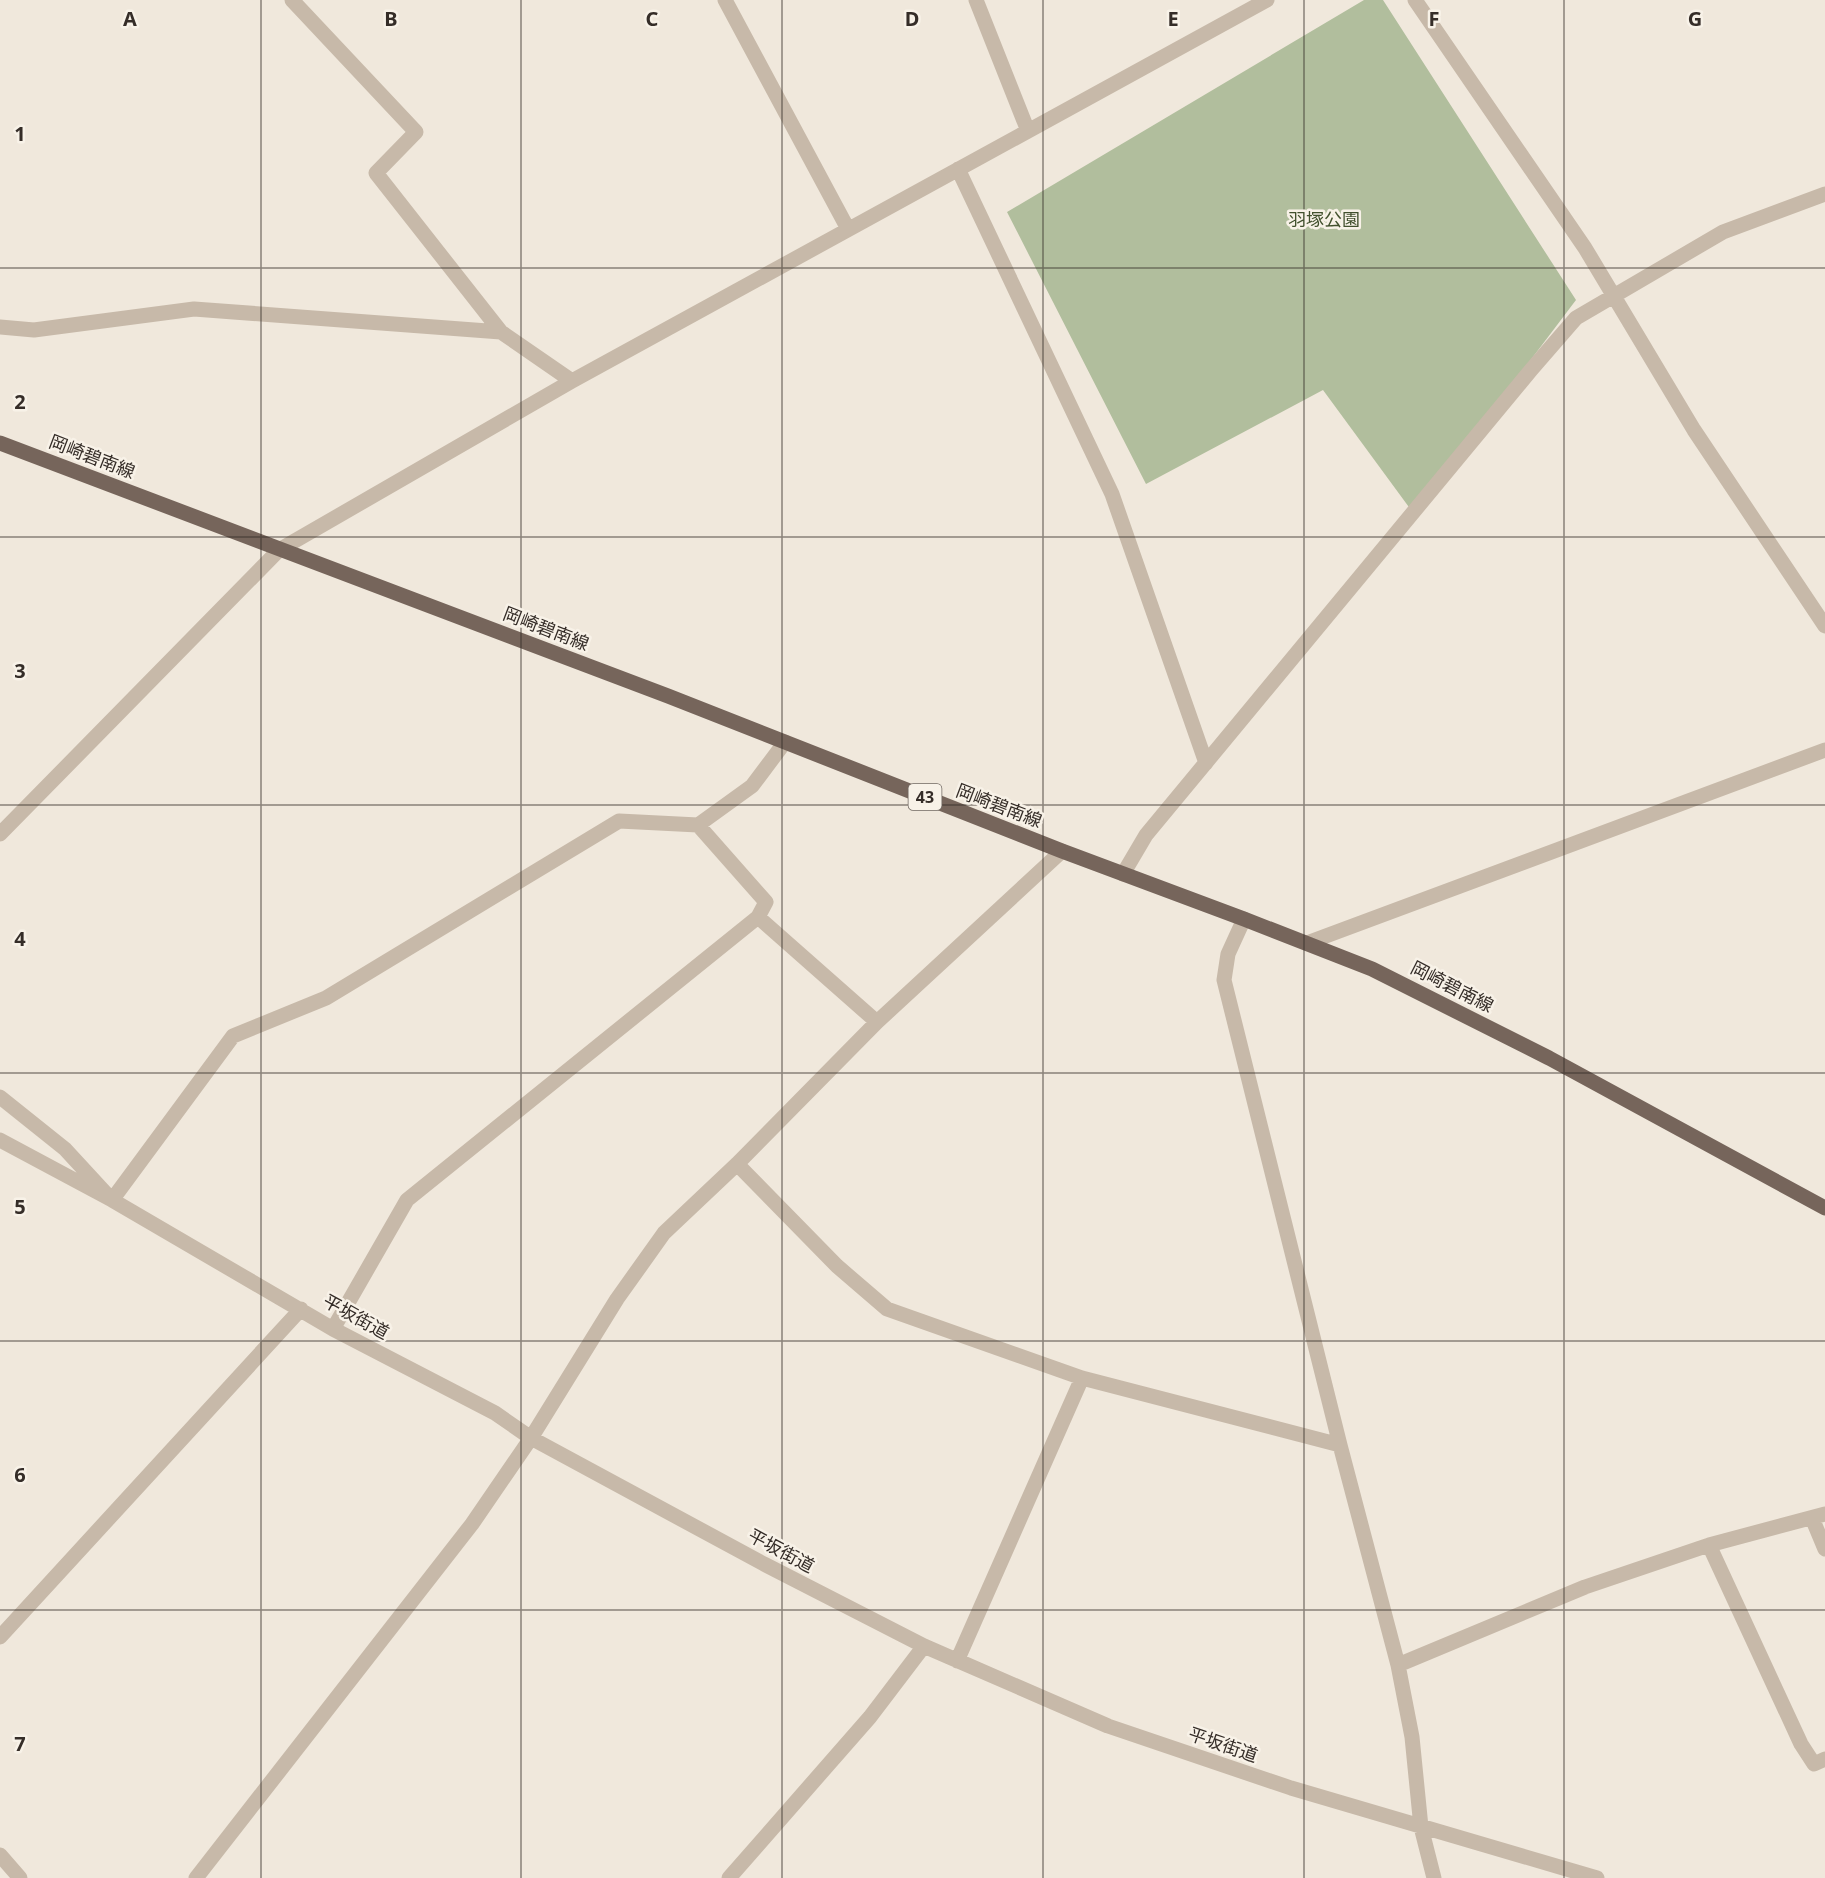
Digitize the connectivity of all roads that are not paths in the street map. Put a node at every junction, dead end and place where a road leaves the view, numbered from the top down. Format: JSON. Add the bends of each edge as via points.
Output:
{"nodes":[{"id":1,"x":292,"y":0,"type":"edge"},
{"id":2,"x":725,"y":0,"type":"edge"},
{"id":3,"x":976,"y":0,"type":"edge"},
{"id":4,"x":1266,"y":0,"type":"edge"},
{"id":5,"x":1415,"y":0,"type":"edge"},
{"id":6,"x":1028,"y":131,"type":"junction"},
{"id":7,"x":958,"y":169,"type":"junction"},
{"id":8,"x":1825,"y":194,"type":"edge"},
{"id":9,"x":848,"y":229,"type":"junction"},
{"id":10,"x":1613,"y":296,"type":"junction"},
{"id":11,"x":0,"y":327,"type":"edge"},
{"id":12,"x":501,"y":332,"type":"junction"},
{"id":13,"x":572,"y":381,"type":"junction"},
{"id":14,"x":0,"y":443,"type":"edge"},
{"id":15,"x":279,"y":550,"type":"junction"},
{"id":16,"x":1825,"y":626,"type":"edge"},
{"id":17,"x":785,"y":742,"type":"junction"},
{"id":18,"x":1825,"y":750,"type":"edge"},
{"id":19,"x":1206,"y":763,"type":"junction"},
{"id":20,"x":698,"y":825,"type":"junction"},
{"id":21,"x":0,"y":834,"type":"edge"},
{"id":22,"x":1062,"y":851,"type":"junction"},
{"id":23,"x":1123,"y":874,"type":"junction"},
{"id":24,"x":758,"y":917,"type":"junction"},
{"id":25,"x":1244,"y":919,"type":"junction"},
{"id":26,"x":1307,"y":943,"type":"junction"},
{"id":27,"x":877,"y":1022,"type":"junction"},
{"id":28,"x":0,"y":1097,"type":"edge"},
{"id":29,"x":0,"y":1140,"type":"edge"},
{"id":30,"x":737,"y":1164,"type":"junction"},
{"id":31,"x":112,"y":1200,"type":"junction"},
{"id":32,"x":1825,"y":1208,"type":"edge"},
{"id":33,"x":301,"y":1309,"type":"junction"},
{"id":34,"x":333,"y":1329,"type":"junction"},
{"id":35,"x":1082,"y":1378,"type":"junction"},
{"id":36,"x":531,"y":1438,"type":"junction"},
{"id":37,"x":1340,"y":1445,"type":"junction"},
{"id":38,"x":1819,"y":1516,"type":"edge"},
{"id":39,"x":1709,"y":1545,"type":"junction"},
{"id":40,"x":1825,"y":1549,"type":"edge"},
{"id":41,"x":0,"y":1637,"type":"edge"},
{"id":42,"x":924,"y":1646,"type":"junction"},
{"id":43,"x":957,"y":1661,"type":"junction"},
{"id":44,"x":1398,"y":1665,"type":"junction"},
{"id":45,"x":1825,"y":1759,"type":"edge"},
{"id":46,"x":1422,"y":1827,"type":"junction"},
{"id":47,"x":0,"y":1855,"type":"edge"},
{"id":48,"x":20,"y":1878,"type":"edge"},
{"id":49,"x":196,"y":1878,"type":"edge"},
{"id":50,"x":729,"y":1878,"type":"edge"},
{"id":51,"x":1434,"y":1878,"type":"edge"},
{"id":52,"x":1597,"y":1878,"type":"edge"}],
"edges":[{"from":1,"to":12,"type":"street","via":[[416,132],[376,173]]},
{"from":2,"to":9,"type":"street"},
{"from":3,"to":6,"type":"street"},
{"from":4,"to":6,"type":"street"},
{"from":5,"to":10,"type":"street","via":[[1585,248]]},
{"from":6,"to":7,"type":"street"},
{"from":7,"to":9,"type":"street"},
{"from":7,"to":19,"type":"street","via":[[1112,494]]},
{"from":8,"to":10,"type":"street","via":[[1724,232]]},
{"from":9,"to":13,"type":"street"},
{"from":10,"to":16,"type":"street","via":[[1694,430]]},
{"from":10,"to":19,"type":"street","via":[[1576,318]]},
{"from":11,"to":12,"type":"street","via":[[34,330],[194,309]]},
{"from":12,"to":13,"type":"street"},
{"from":13,"to":15,"type":"street"},
{"from":14,"to":15,"type":"main road","name":"岡崎碧南線","number":"43"},
{"from":15,"to":17,"type":"main road","name":"岡崎碧南線","number":"43"},
{"from":15,"to":21,"type":"street"},
{"from":17,"to":20,"type":"street","via":[[752,786]]},
{"from":17,"to":22,"type":"main road","name":"岡崎碧南線","number":"43"},
{"from":18,"to":26,"type":"street"},
{"from":19,"to":23,"type":"street","via":[[1146,836]]},
{"from":20,"to":24,"type":"street","via":[[766,902]]},
{"from":20,"to":31,"type":"street","via":[[619,821],[326,998],[233,1036]]},
{"from":22,"to":23,"type":"main road","name":"岡崎碧南線","number":"43"},
{"from":22,"to":27,"type":"street"},
{"from":23,"to":25,"type":"main road","name":"岡崎碧南線","number":"43"},
{"from":24,"to":27,"type":"street"},
{"from":24,"to":34,"type":"street","via":[[407,1200]]},
{"from":25,"to":26,"type":"main road","name":"岡崎碧南線","number":"43"},
{"from":25,"to":37,"type":"street","via":[[1228,954],[1224,980]]},
{"from":26,"to":32,"type":"main road","name":"岡崎碧南線","number":"43","via":[[1372,969],[1549,1058]]},
{"from":27,"to":30,"type":"street"},
{"from":28,"to":31,"type":"street","via":[[65,1149]]},
{"from":29,"to":31,"type":"street","name":"平坂街道"},
{"from":30,"to":35,"type":"street","via":[[837,1266],[887,1309]]},
{"from":30,"to":36,"type":"street","via":[[664,1233],[617,1299]]},
{"from":31,"to":33,"type":"street","name":"平坂街道"},
{"from":33,"to":34,"type":"street","name":"平坂街道"},
{"from":33,"to":41,"type":"street"},
{"from":34,"to":36,"type":"street","name":"平坂街道","via":[[495,1413]]},
{"from":35,"to":37,"type":"street"},
{"from":35,"to":43,"type":"street"},
{"from":36,"to":42,"type":"street","name":"平坂街道"},
{"from":36,"to":49,"type":"street","via":[[472,1524]]},
{"from":37,"to":44,"type":"street"},
{"from":38,"to":39,"type":"street"},
{"from":38,"to":40,"type":"street"},
{"from":39,"to":44,"type":"street","via":[[1585,1587]]},
{"from":39,"to":45,"type":"street","via":[[1801,1744],[1814,1764]]},
{"from":42,"to":43,"type":"street","name":"平坂街道"},
{"from":42,"to":50,"type":"street","via":[[870,1717]]},
{"from":43,"to":46,"type":"street","name":"平坂街道","via":[[1108,1726],[1239,1772]]},
{"from":44,"to":46,"type":"street","via":[[1412,1737]]},
{"from":46,"to":51,"type":"street"},
{"from":46,"to":52,"type":"street","name":"平坂街道"},
{"from":47,"to":48,"type":"street"}]}
